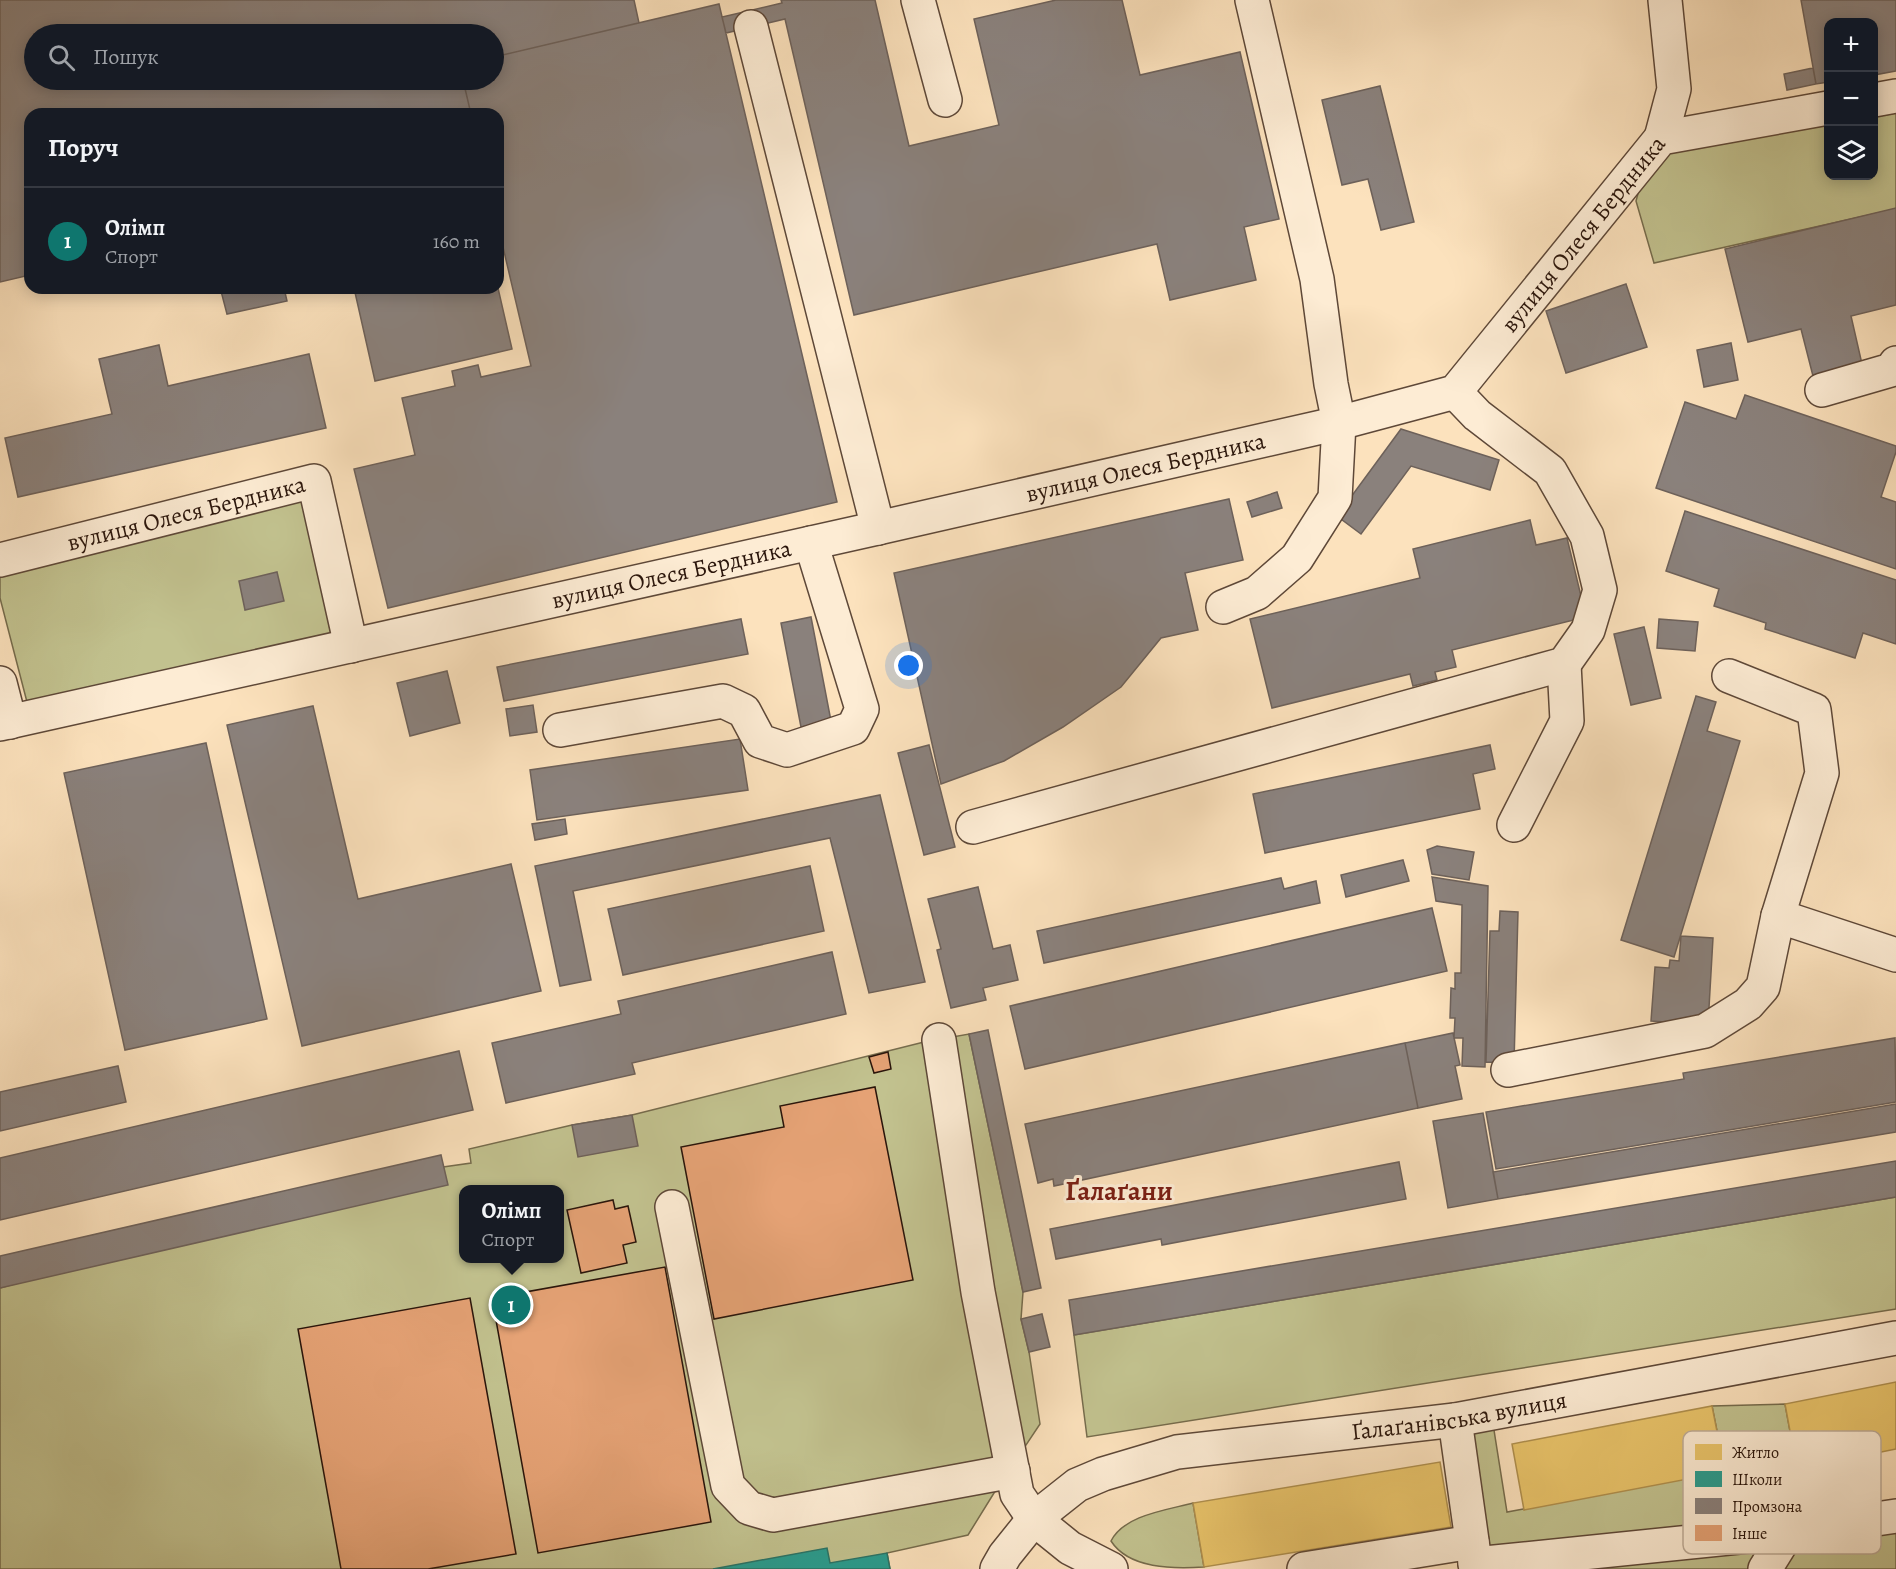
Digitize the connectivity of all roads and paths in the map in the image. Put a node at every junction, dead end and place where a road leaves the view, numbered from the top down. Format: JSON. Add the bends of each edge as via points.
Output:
{"nodes":[{"id":1,"x":918,"y":0,"type":"edge"},
{"id":2,"x":1252,"y":0,"type":"edge"},
{"id":3,"x":1665,"y":0,"type":"edge"},
{"id":4,"x":746,"y":13,"type":"edge"},
{"id":5,"x":1896,"y":96,"type":"edge"},
{"id":6,"x":1878,"y":99,"type":"edge"},
{"id":7,"x":945,"y":100,"type":"dead end"},
{"id":8,"x":1824,"y":109,"type":"edge"},
{"id":9,"x":1661,"y":138,"type":"junction"},
{"id":10,"x":1896,"y":363,"type":"edge"},
{"id":11,"x":1822,"y":390,"type":"dead end"},
{"id":12,"x":1455,"y":392,"type":"junction"},
{"id":13,"x":1339,"y":423,"type":"junction"},
{"id":14,"x":878,"y":528,"type":"junction"},
{"id":15,"x":811,"y":543,"type":"junction"},
{"id":16,"x":0,"y":560,"type":"edge"},
{"id":17,"x":1223,"y":607,"type":"dead end"},
{"id":18,"x":351,"y":646,"type":"junction"},
{"id":19,"x":1564,"y":664,"type":"junction"},
{"id":20,"x":1729,"y":676,"type":"dead end"},
{"id":21,"x":0,"y":683,"type":"edge"},
{"id":22,"x":5,"y":723,"type":"edge"},
{"id":23,"x":560,"y":730,"type":"dead end"},
{"id":24,"x":1514,"y":825,"type":"dead end"},
{"id":25,"x":973,"y":826,"type":"dead end"},
{"id":26,"x":1778,"y":915,"type":"junction"},
{"id":27,"x":1896,"y":955,"type":"edge"},
{"id":28,"x":939,"y":1040,"type":"dead end"},
{"id":29,"x":1508,"y":1070,"type":"dead end"},
{"id":30,"x":672,"y":1207,"type":"dead end"},
{"id":31,"x":1896,"y":1338,"type":"edge"},
{"id":32,"x":1455,"y":1420,"type":"junction"},
{"id":33,"x":1013,"y":1471,"type":"junction"},
{"id":34,"x":1896,"y":1516,"type":"edge"},
{"id":35,"x":1881,"y":1518,"type":"edge"},
{"id":36,"x":1034,"y":1519,"type":"junction"},
{"id":37,"x":1683,"y":1541,"type":"edge"},
{"id":38,"x":1774,"y":1554,"type":"edge"},
{"id":39,"x":1473,"y":1558,"type":"edge"},
{"id":40,"x":997,"y":1569,"type":"edge"},
{"id":41,"x":1111,"y":1569,"type":"edge"},
{"id":42,"x":1304,"y":1569,"type":"edge"},
{"id":43,"x":1765,"y":1569,"type":"edge"}],
"edges":[{"from":1,"to":7,"type":"street"},
{"from":2,"to":13,"type":"street","via":[[1317,279]]},
{"from":3,"to":9,"type":"street","via":[[1687,85]]},
{"from":4,"to":14,"type":"street"},
{"from":5,"to":6,"type":"street"},
{"from":8,"to":9,"type":"street","name":"вулиця Олеся Бердника"},
{"from":9,"to":12,"type":"street","name":"вулиця Олеся Бердника"},
{"from":10,"to":11,"type":"street","via":[[1891,370]]},
{"from":12,"to":13,"type":"street","name":"вулиця Олеся Бердника"},
{"from":12,"to":19,"type":"street","via":[[1478,416],[1550,471],[1587,536],[1600,590],[1588,630]]},
{"from":13,"to":14,"type":"street","name":"вулиця Олеся Бердника"},
{"from":13,"to":17,"type":"street","via":[[1335,498],[1297,558],[1257,593]]},
{"from":14,"to":15,"type":"street","name":"вулиця Олеся Бердника"},
{"from":15,"to":18,"type":"street","name":"вулиця Олеся Бердника"},
{"from":15,"to":23,"type":"street","via":[[862,709],[854,728],[788,750],[760,741],[744,711],[723,701]]},
{"from":16,"to":18,"type":"street","name":"вулиця Олеся Бердника","via":[[314,481]]},
{"from":18,"to":22,"type":"street","name":"вулиця Олеся Бердника"},
{"from":19,"to":24,"type":"street","via":[[1567,721]]},
{"from":19,"to":25,"type":"street"},
{"from":20,"to":26,"type":"street","via":[[1814,710],[1822,773]]},
{"from":21,"to":22,"type":"street","name":"вулиця Олеся Бердника"},
{"from":26,"to":27,"type":"street"},
{"from":26,"to":29,"type":"street","via":[[1763,987],[1748,1004],[1705,1031]]},
{"from":28,"to":33,"type":"street","via":[[978,1292]]},
{"from":30,"to":33,"type":"street","via":[[728,1486],[749,1508],[773,1515]]},
{"from":31,"to":32,"type":"street","name":"Ґалаґанівська вулиця"},
{"from":32,"to":36,"type":"street","name":"Ґалаґанівська вулиця","via":[[1177,1452],[1077,1485]]},
{"from":32,"to":39,"type":"street"},
{"from":33,"to":36,"type":"street","via":[[1017,1494]]},
{"from":34,"to":35,"type":"street"},
{"from":36,"to":40,"type":"street","name":"Ґалаґанівська вулиця"},
{"from":36,"to":41,"type":"street","via":[[1070,1548]]},
{"from":37,"to":39,"type":"street"},
{"from":38,"to":43,"type":"street"},
{"from":39,"to":42,"type":"street"}]}
